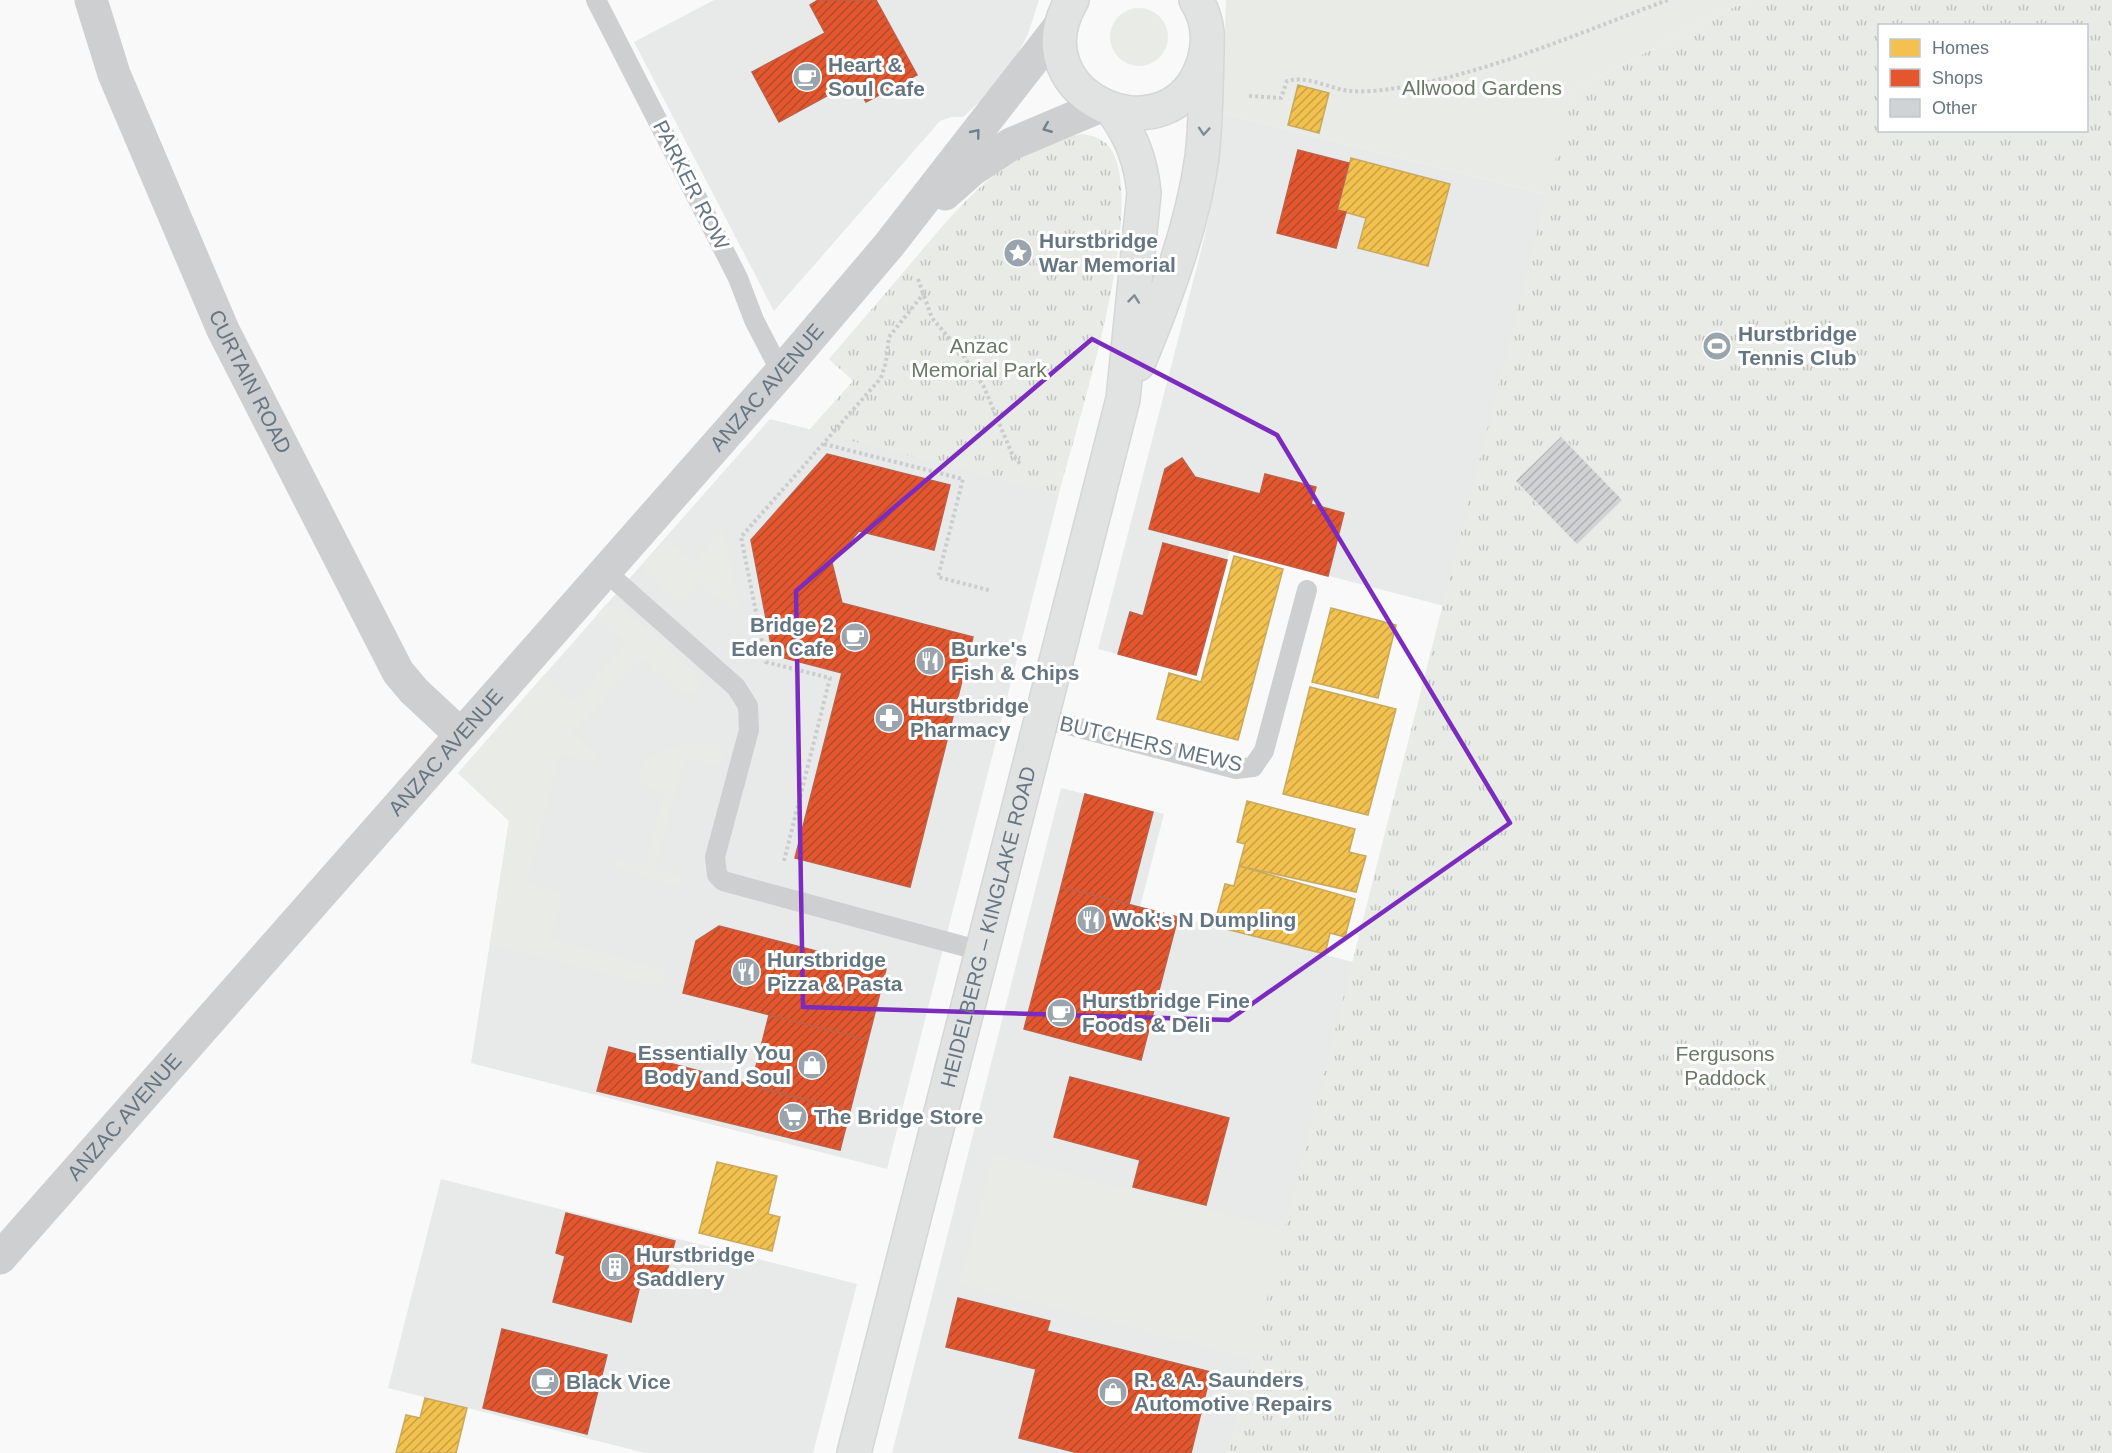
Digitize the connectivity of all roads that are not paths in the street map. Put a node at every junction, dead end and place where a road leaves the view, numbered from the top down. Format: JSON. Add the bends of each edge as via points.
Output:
{"nodes":[{"id":1,"x":91,"y":0,"type":"edge"},
{"id":2,"x":596,"y":0,"type":"edge"},
{"id":3,"x":1196,"y":0,"type":"edge"},
{"id":4,"x":1206,"y":0,"type":"edge"},
{"id":5,"x":1066,"y":9,"type":"edge"},
{"id":6,"x":1207,"y":42,"type":"junction"},
{"id":7,"x":1107,"y":108,"type":"junction"},
{"id":8,"x":888,"y":245,"type":"junction"},
{"id":9,"x":781,"y":372,"type":"junction"},
{"id":10,"x":1123,"y":399,"type":"junction"},
{"id":11,"x":605,"y":571,"type":"junction"},
{"id":12,"x":1307,"y":590,"type":"dead end"},
{"id":13,"x":1042,"y":718,"type":"junction"},
{"id":14,"x":460,"y":734,"type":"junction"},
{"id":15,"x":981,"y":951,"type":"junction"},
{"id":16,"x":0,"y":1258,"type":"edge"},
{"id":17,"x":854,"y":1453,"type":"edge"}],
"edges":[{"from":1,"to":14,"type":"street","name":"CURTAIN ROAD","via":[[114,74],[239,364],[398,672]]},
{"from":2,"to":9,"type":"lane","name":"PARKER ROW","via":[[738,278]]},
{"from":3,"to":6,"type":"main road","via":[[1205,19]]},
{"from":4,"to":6,"type":"main road","name":"HEIDELBERG – KINGLAKE ROAD"},
{"from":5,"to":7,"type":"main road","name":"HEIDELBERG – KINGLAKE ROAD","via":[[1060,43],[1063,62],[1072,81],[1085,95]]},
{"from":8,"to":5,"type":"street","name":"ANZAC AVENUE","one_way":true},
{"from":6,"to":7,"type":"main road","via":[[1202,69],[1180,97],[1149,112]]},
{"from":6,"to":10,"type":"main road","name":"HEIDELBERG – KINGLAKE ROAD","one_way":true,"via":[[1205,127],[1196,189],[1171,278]]},
{"from":7,"to":8,"type":"street","name":"ANZAC AVENUE","one_way":true,"via":[[1017,141],[994,155]]},
{"from":10,"to":7,"type":"main road","name":"HEIDELBERG – KINGLAKE ROAD","one_way":true,"via":[[1144,193],[1133,144]]},
{"from":8,"to":9,"type":"street","name":"ANZAC AVENUE"},
{"from":9,"to":11,"type":"street","name":"ANZAC AVENUE"},
{"from":10,"to":13,"type":"main road","name":"HEIDELBERG – KINGLAKE ROAD"},
{"from":11,"to":14,"type":"street","name":"ANZAC AVENUE"},
{"from":11,"to":15,"type":"lane","via":[[736,687],[748,706],[748,730],[715,856],[714,867],[723,881]]},
{"from":12,"to":13,"type":"lane","name":"BUTCHERS MEWS","via":[[1264,751],[1253,767],[1236,769]]},
{"from":13,"to":15,"type":"main road","name":"HEIDELBERG – KINGLAKE ROAD"},
{"from":14,"to":16,"type":"street","name":"ANZAC AVENUE"},
{"from":15,"to":17,"type":"main road","name":"HEIDELBERG – KINGLAKE ROAD"}]}
